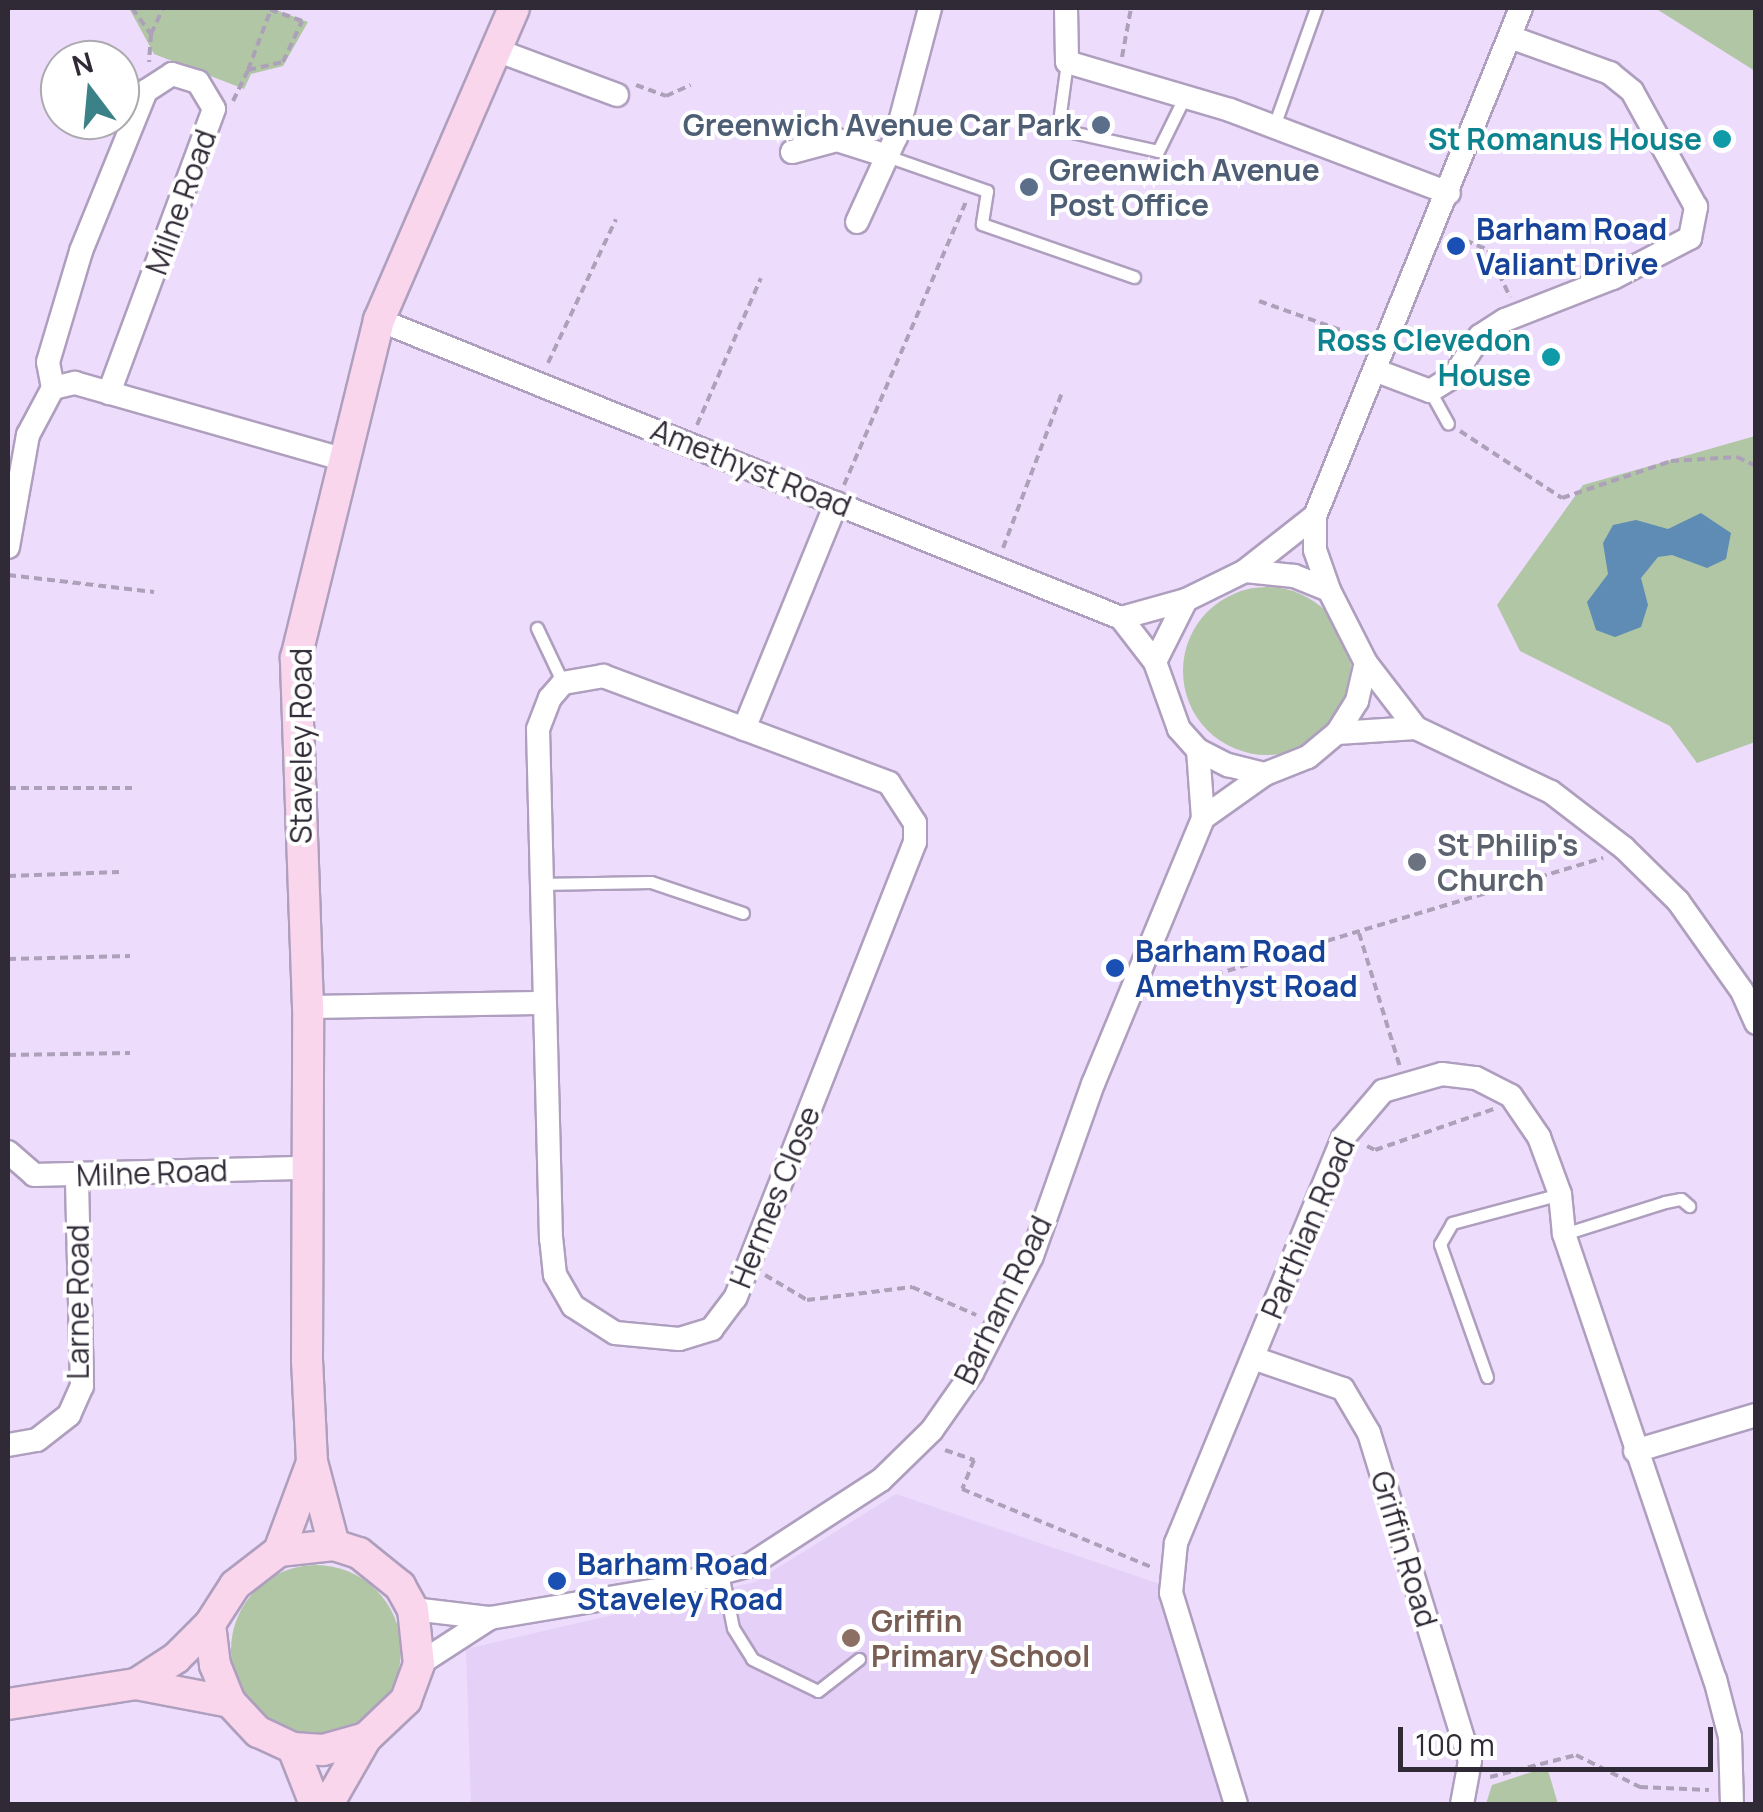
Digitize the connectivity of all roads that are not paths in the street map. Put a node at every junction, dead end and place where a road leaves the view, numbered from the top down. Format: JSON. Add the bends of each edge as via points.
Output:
{"nodes":[{"id":1,"x":514,"y":8,"type":"edge"},
{"id":2,"x":930,"y":8,"type":"edge"},
{"id":3,"x":1066,"y":8,"type":"edge"},
{"id":4,"x":1316,"y":8,"type":"edge"},
{"id":5,"x":1520,"y":8,"type":"edge"},
{"id":6,"x":1510,"y":37,"type":"junction"},
{"id":7,"x":496,"y":50,"type":"junction"},
{"id":8,"x":1067,"y":62,"type":"junction"},
{"id":9,"x":617,"y":95,"type":"road end"},
{"id":10,"x":1185,"y":96,"type":"junction"},
{"id":11,"x":1274,"y":126,"type":"junction"},
{"id":12,"x":792,"y":152,"type":"dead end"},
{"id":13,"x":887,"y":156,"type":"junction"},
{"id":14,"x":1449,"y":194,"type":"junction"},
{"id":15,"x":857,"y":222,"type":"dead end"},
{"id":16,"x":1134,"y":277,"type":"dead end"},
{"id":17,"x":379,"y":320,"type":"junction"},
{"id":18,"x":1377,"y":371,"type":"junction"},
{"id":19,"x":53,"y":388,"type":"junction"},
{"id":20,"x":1430,"y":390,"type":"junction"},
{"id":21,"x":110,"y":393,"type":"junction"},
{"id":22,"x":1448,"y":423,"type":"road end"},
{"id":23,"x":18,"y":433,"type":"edge"},
{"id":24,"x":342,"y":459,"type":"junction"},
{"id":25,"x":836,"y":503,"type":"junction"},
{"id":26,"x":1316,"y":516,"type":"junction"},
{"id":27,"x":8,"y":548,"type":"edge"},
{"id":28,"x":1245,"y":572,"type":"junction"},
{"id":29,"x":1329,"y":590,"type":"junction"},
{"id":30,"x":1186,"y":600,"type":"junction"},
{"id":31,"x":1121,"y":618,"type":"junction"},
{"id":32,"x":537,"y":628,"type":"dead end"},
{"id":33,"x":1155,"y":662,"type":"junction"},
{"id":34,"x":1366,"y":662,"type":"junction"},
{"id":35,"x":563,"y":683,"type":"junction"},
{"id":36,"x":744,"y":728,"type":"junction"},
{"id":37,"x":1416,"y":728,"type":"junction"},
{"id":38,"x":1338,"y":734,"type":"junction"},
{"id":39,"x":1198,"y":750,"type":"junction"},
{"id":40,"x":1265,"y":774,"type":"junction"},
{"id":41,"x":1203,"y":818,"type":"junction"},
{"id":42,"x":540,"y":884,"type":"junction"},
{"id":43,"x":743,"y":913,"type":"dead end"},
{"id":44,"x":540,"y":1003,"type":"junction"},
{"id":45,"x":308,"y":1007,"type":"junction"},
{"id":46,"x":1756,"y":1023,"type":"edge"},
{"id":47,"x":8,"y":1152,"type":"edge"},
{"id":48,"x":307,"y":1168,"type":"junction"},
{"id":49,"x":77,"y":1177,"type":"junction"},
{"id":50,"x":1560,"y":1194,"type":"junction"},
{"id":51,"x":1689,"y":1206,"type":"dead end"},
{"id":52,"x":1564,"y":1234,"type":"junction"},
{"id":53,"x":1253,"y":1358,"type":"junction"},
{"id":54,"x":1487,"y":1377,"type":"dead end"},
{"id":55,"x":1756,"y":1416,"type":"edge"},
{"id":56,"x":8,"y":1445,"type":"edge"},
{"id":57,"x":1635,"y":1451,"type":"junction"},
{"id":58,"x":312,"y":1462,"type":"junction"},
{"id":59,"x":334,"y":1545,"type":"junction"},
{"id":60,"x":278,"y":1551,"type":"junction"},
{"id":61,"x":722,"y":1573,"type":"junction"},
{"id":62,"x":413,"y":1610,"type":"junction"},
{"id":63,"x":490,"y":1618,"type":"junction"},
{"id":64,"x":210,"y":1624,"type":"junction"},
{"id":65,"x":859,"y":1659,"type":"dead end"},
{"id":66,"x":419,"y":1664,"type":"junction"},
{"id":67,"x":136,"y":1684,"type":"junction"},
{"id":68,"x":230,"y":1702,"type":"junction"},
{"id":69,"x":8,"y":1704,"type":"edge"},
{"id":70,"x":366,"y":1738,"type":"junction"},
{"id":71,"x":294,"y":1748,"type":"junction"},
{"id":72,"x":1733,"y":1795,"type":"edge"},
{"id":73,"x":315,"y":1804,"type":"edge"},
{"id":74,"x":328,"y":1804,"type":"edge"},
{"id":75,"x":1236,"y":1804,"type":"edge"},
{"id":76,"x":1462,"y":1804,"type":"edge"}],
"edges":[{"from":1,"to":7,"type":"street","name":"Staveley Road"},
{"from":2,"to":13,"type":"street"},
{"from":3,"to":8,"type":"street"},
{"from":4,"to":11,"type":"lane"},
{"from":5,"to":6,"type":"street"},
{"from":6,"to":14,"type":"street"},
{"from":6,"to":20,"type":"street","via":[[1610,73],[1632,91],[1696,207],[1690,238],[1480,336],[1454,376]]},
{"from":7,"to":9,"type":"street"},
{"from":7,"to":17,"type":"street","name":"Staveley Road"},
{"from":8,"to":10,"type":"street"},
{"from":8,"to":10,"type":"lane","via":[[1058,130],[1158,152]]},
{"from":10,"to":11,"type":"street"},
{"from":11,"to":14,"type":"street"},
{"from":12,"to":13,"type":"street","via":[[837,140]]},
{"from":13,"to":15,"type":"street"},
{"from":13,"to":16,"type":"lane","via":[[987,191],[982,224]]},
{"from":14,"to":18,"type":"street"},
{"from":17,"to":24,"type":"street","name":"Staveley Road"},
{"from":17,"to":25,"type":"street","name":"Amethyst Road"},
{"from":18,"to":20,"type":"street"},
{"from":18,"to":26,"type":"street"},
{"from":19,"to":21,"type":"street","via":[[75,383]]},
{"from":19,"to":21,"type":"street","name":"Milne Road","via":[[48,362],[81,251],[146,91],[172,74],[198,82],[214,109]]},
{"from":19,"to":23,"type":"street"},
{"from":20,"to":22,"type":"lane"},
{"from":21,"to":24,"type":"street"},
{"from":23,"to":27,"type":"street"},
{"from":24,"to":45,"type":"street","name":"Staveley Road","via":[[296,658]]},
{"from":25,"to":31,"type":"street","name":"Amethyst Road"},
{"from":25,"to":36,"type":"street"},
{"from":26,"to":28,"type":"street"},
{"from":26,"to":29,"type":"street","via":[[1315,550]]},
{"from":28,"to":29,"type":"street","via":[[1294,576]]},
{"from":28,"to":30,"type":"street"},
{"from":29,"to":34,"type":"street"},
{"from":30,"to":31,"type":"street"},
{"from":30,"to":33,"type":"street"},
{"from":31,"to":33,"type":"street"},
{"from":32,"to":35,"type":"lane"},
{"from":33,"to":39,"type":"street","via":[[1179,730]]},
{"from":34,"to":37,"type":"street"},
{"from":34,"to":38,"type":"street","via":[[1357,701]]},
{"from":35,"to":36,"type":"street","name":"Hermes Close","via":[[603,676]]},
{"from":35,"to":42,"type":"street","name":"Hermes Close","via":[[538,729]]},
{"from":36,"to":44,"type":"street","name":"Hermes Close","via":[[889,783],[915,823],[915,842],[748,1265],[712,1329],[679,1338],[615,1333],[573,1306],[555,1276]]},
{"from":37,"to":38,"type":"street"},
{"from":37,"to":46,"type":"street","via":[[1551,792],[1618,843],[1678,901],[1742,991]]},
{"from":38,"to":40,"type":"street","via":[[1308,757]]},
{"from":39,"to":40,"type":"street"},
{"from":39,"to":41,"type":"street","name":"Barham Road"},
{"from":40,"to":41,"type":"street"},
{"from":41,"to":61,"type":"street","name":"Barham Road","via":[[1032,1256],[972,1373],[923,1438],[818,1526],[750,1565]]},
{"from":42,"to":43,"type":"lane","via":[[652,882]]},
{"from":42,"to":44,"type":"street","name":"Hermes Close"},
{"from":44,"to":45,"type":"street"},
{"from":45,"to":48,"type":"street","name":"Staveley Road"},
{"from":47,"to":49,"type":"street","name":"Milne Road","via":[[34,1175]]},
{"from":48,"to":49,"type":"street","name":"Milne Road"},
{"from":48,"to":58,"type":"street","name":"Staveley Road"},
{"from":49,"to":56,"type":"street","name":"Larne Road","via":[[82,1386],[69,1414],[37,1440]]},
{"from":50,"to":52,"type":"street"},
{"from":50,"to":53,"type":"street","name":"Parthian Road","via":[[1526,1112],[1502,1092],[1476,1078],[1442,1074],[1404,1082],[1364,1106],[1345,1134]]},
{"from":50,"to":54,"type":"lane","via":[[1452,1224],[1440,1244]]},
{"from":51,"to":52,"type":"lane","via":[[1681,1199],[1664,1202]]},
{"from":52,"to":57,"type":"street"},
{"from":53,"to":75,"type":"street","name":"Parthian Road","via":[[1176,1543],[1171,1593]]},
{"from":53,"to":76,"type":"street","name":"Griffin Road","via":[[1342,1389],[1369,1433],[1470,1779]]},
{"from":55,"to":57,"type":"street"},
{"from":57,"to":72,"type":"street","via":[[1715,1680]]},
{"from":58,"to":59,"type":"street","name":"Staveley Road"},
{"from":58,"to":60,"type":"street","name":"Staveley Road"},
{"from":59,"to":60,"type":"street"},
{"from":59,"to":62,"type":"street","via":[[400,1586]]},
{"from":60,"to":64,"type":"street","via":[[235,1584]]},
{"from":61,"to":63,"type":"street","name":"Barham Road"},
{"from":61,"to":65,"type":"lane","via":[[733,1628],[752,1659],[818,1690]]},
{"from":62,"to":63,"type":"street","name":"Barham Road"},
{"from":62,"to":66,"type":"street"},
{"from":63,"to":66,"type":"street","name":"Barham Road"},
{"from":64,"to":67,"type":"street"},
{"from":64,"to":68,"type":"street","via":[[215,1665]]},
{"from":66,"to":70,"type":"street","via":[[406,1700]]},
{"from":67,"to":68,"type":"street"},
{"from":67,"to":69,"type":"street"},
{"from":68,"to":71,"type":"street","via":[[258,1732]]},
{"from":70,"to":71,"type":"street","via":[[324,1750]]},
{"from":70,"to":74,"type":"street"},
{"from":71,"to":73,"type":"street"}]}
